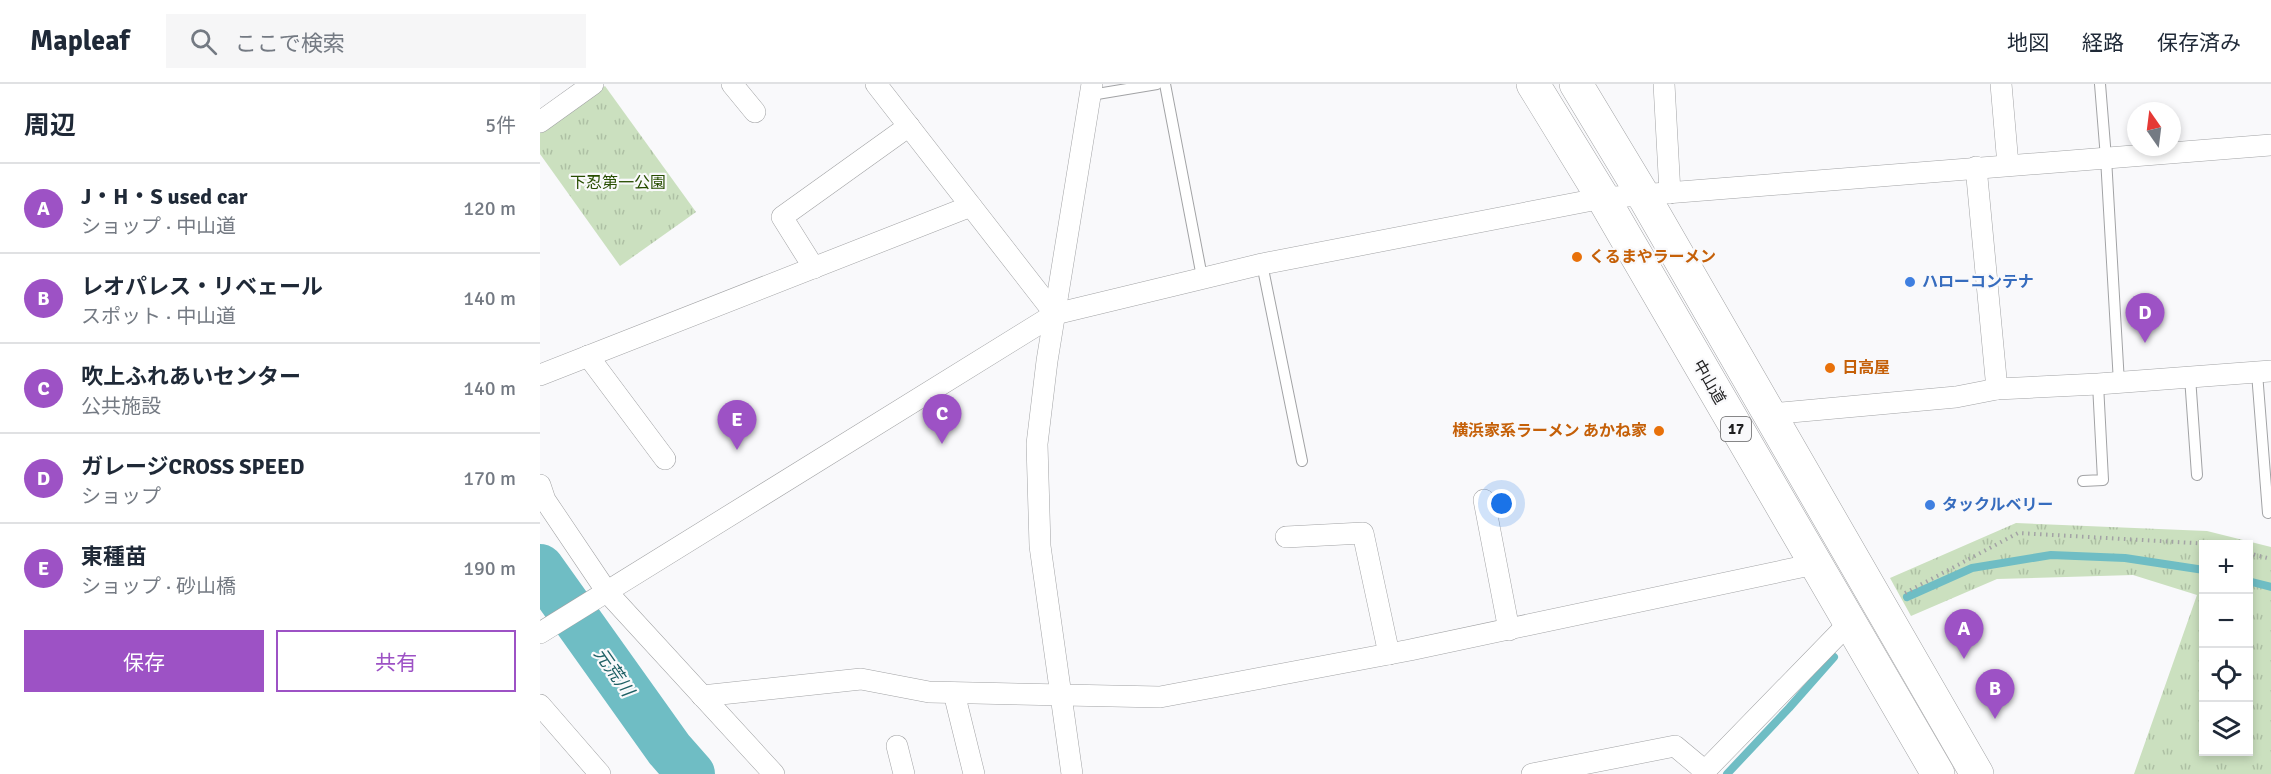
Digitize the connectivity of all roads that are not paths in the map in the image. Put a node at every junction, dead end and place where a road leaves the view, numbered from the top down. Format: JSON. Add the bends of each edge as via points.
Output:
{"nodes":[{"id":1,"x":593,"y":84,"type":"edge"},
{"id":2,"x":732,"y":84,"type":"edge"},
{"id":3,"x":876,"y":84,"type":"edge"},
{"id":4,"x":1157,"y":84,"type":"edge"},
{"id":5,"x":1166,"y":84,"type":"edge"},
{"id":6,"x":1533,"y":84,"type":"edge"},
{"id":7,"x":1576,"y":84,"type":"edge"},
{"id":8,"x":1664,"y":84,"type":"edge"},
{"id":9,"x":2001,"y":84,"type":"edge"},
{"id":10,"x":2100,"y":84,"type":"edge"},
{"id":11,"x":1091,"y":89,"type":"edge"},
{"id":12,"x":755,"y":112,"type":"dead end"},
{"id":13,"x":540,"y":122,"type":"edge"},
{"id":14,"x":909,"y":126,"type":"junction"},
{"id":15,"x":2271,"y":145,"type":"edge"},
{"id":16,"x":2106,"y":158,"type":"junction"},
{"id":17,"x":2008,"y":165,"type":"junction"},
{"id":18,"x":1976,"y":167,"type":"junction"},
{"id":19,"x":1656,"y":194,"type":"junction"},
{"id":20,"x":1603,"y":198,"type":"junction"},
{"id":21,"x":971,"y":206,"type":"junction"},
{"id":22,"x":1262,"y":264,"type":"junction"},
{"id":23,"x":814,"y":268,"type":"junction"},
{"id":24,"x":1202,"y":277,"type":"junction"},
{"id":25,"x":1055,"y":314,"type":"junction"},
{"id":26,"x":588,"y":356,"type":"junction"},
{"id":27,"x":2264,"y":372,"type":"edge"},
{"id":28,"x":540,"y":375,"type":"edge"},
{"id":29,"x":2190,"y":377,"type":"junction"},
{"id":30,"x":2108,"y":383,"type":"junction"},
{"id":31,"x":1997,"y":389,"type":"junction"},
{"id":32,"x":1769,"y":414,"type":"junction"},
{"id":33,"x":665,"y":459,"type":"dead end"},
{"id":34,"x":1302,"y":461,"type":"dead end"},
{"id":35,"x":2197,"y":475,"type":"dead end"},
{"id":36,"x":2083,"y":481,"type":"dead end"},
{"id":37,"x":540,"y":485,"type":"edge"},
{"id":38,"x":1484,"y":501,"type":"dead end"},
{"id":39,"x":2268,"y":513,"type":"dead end"},
{"id":40,"x":1286,"y":537,"type":"dead end"},
{"id":41,"x":1815,"y":564,"type":"junction"},
{"id":42,"x":607,"y":592,"type":"junction"},
{"id":43,"x":1850,"y":622,"type":"junction"},
{"id":44,"x":1509,"y":630,"type":"junction"},
{"id":45,"x":540,"y":633,"type":"edge"},
{"id":46,"x":1389,"y":654,"type":"junction"},
{"id":47,"x":954,"y":693,"type":"junction"},
{"id":48,"x":702,"y":696,"type":"junction"},
{"id":49,"x":1061,"y":696,"type":"junction"},
{"id":50,"x":540,"y":705,"type":"edge"},
{"id":51,"x":897,"y":746,"type":"dead end"},
{"id":52,"x":1703,"y":772,"type":"edge"},
{"id":53,"x":600,"y":774,"type":"edge"},
{"id":54,"x":774,"y":774,"type":"edge"},
{"id":55,"x":904,"y":774,"type":"edge"},
{"id":56,"x":974,"y":774,"type":"edge"},
{"id":57,"x":1072,"y":774,"type":"edge"},
{"id":58,"x":1533,"y":774,"type":"edge"},
{"id":59,"x":1938,"y":774,"type":"edge"},
{"id":60,"x":1977,"y":774,"type":"edge"}],
"edges":[{"from":1,"to":13,"type":"street"},
{"from":2,"to":12,"type":"street"},
{"from":3,"to":14,"type":"street"},
{"from":4,"to":11,"type":"lane"},
{"from":5,"to":24,"type":"lane"},
{"from":6,"to":20,"type":"highway","name":"中山道","number":"17"},
{"from":7,"to":19,"type":"highway","number":"17"},
{"from":8,"to":19,"type":"street"},
{"from":9,"to":17,"type":"street"},
{"from":10,"to":16,"type":"lane"},
{"from":11,"to":25,"type":"street"},
{"from":14,"to":21,"type":"street"},
{"from":14,"to":23,"type":"street","via":[[782,217]]},
{"from":15,"to":16,"type":"street"},
{"from":16,"to":17,"type":"street"},
{"from":16,"to":30,"type":"lane"},
{"from":17,"to":18,"type":"street"},
{"from":18,"to":19,"type":"street"},
{"from":18,"to":31,"type":"street"},
{"from":19,"to":20,"type":"street"},
{"from":19,"to":32,"type":"highway","number":"17"},
{"from":20,"to":22,"type":"street"},
{"from":20,"to":41,"type":"highway","name":"中山道","number":"17"},
{"from":21,"to":23,"type":"street"},
{"from":21,"to":25,"type":"street"},
{"from":22,"to":24,"type":"street"},
{"from":22,"to":34,"type":"lane"},
{"from":23,"to":26,"type":"street"},
{"from":24,"to":25,"type":"street"},
{"from":25,"to":42,"type":"street"},
{"from":25,"to":49,"type":"street","via":[[1036,444],[1040,546]]},
{"from":26,"to":28,"type":"street"},
{"from":26,"to":33,"type":"street"},
{"from":27,"to":29,"type":"street"},
{"from":27,"to":39,"type":"lane"},
{"from":29,"to":30,"type":"street"},
{"from":29,"to":35,"type":"lane"},
{"from":30,"to":31,"type":"street"},
{"from":30,"to":36,"type":"lane","via":[[2103,480]]},
{"from":31,"to":32,"type":"street","via":[[1956,397]]},
{"from":32,"to":60,"type":"highway","number":"17"},
{"from":37,"to":42,"type":"street","via":[[545,500]]},
{"from":38,"to":44,"type":"street"},
{"from":40,"to":46,"type":"street","via":[[1363,533]]},
{"from":41,"to":43,"type":"highway","name":"中山道","number":"17"},
{"from":41,"to":44,"type":"street"},
{"from":42,"to":45,"type":"street"},
{"from":42,"to":48,"type":"street"},
{"from":43,"to":52,"type":"street"},
{"from":43,"to":59,"type":"highway","name":"中山道","number":"17"},
{"from":44,"to":46,"type":"street"},
{"from":46,"to":49,"type":"street","via":[[1160,697]]},
{"from":47,"to":48,"type":"street","via":[[861,679]]},
{"from":47,"to":49,"type":"street"},
{"from":47,"to":56,"type":"street"},
{"from":48,"to":54,"type":"street"},
{"from":49,"to":57,"type":"street"},
{"from":50,"to":53,"type":"street"},
{"from":51,"to":55,"type":"street"},
{"from":52,"to":58,"type":"street","via":[[1675,746]]}]}
